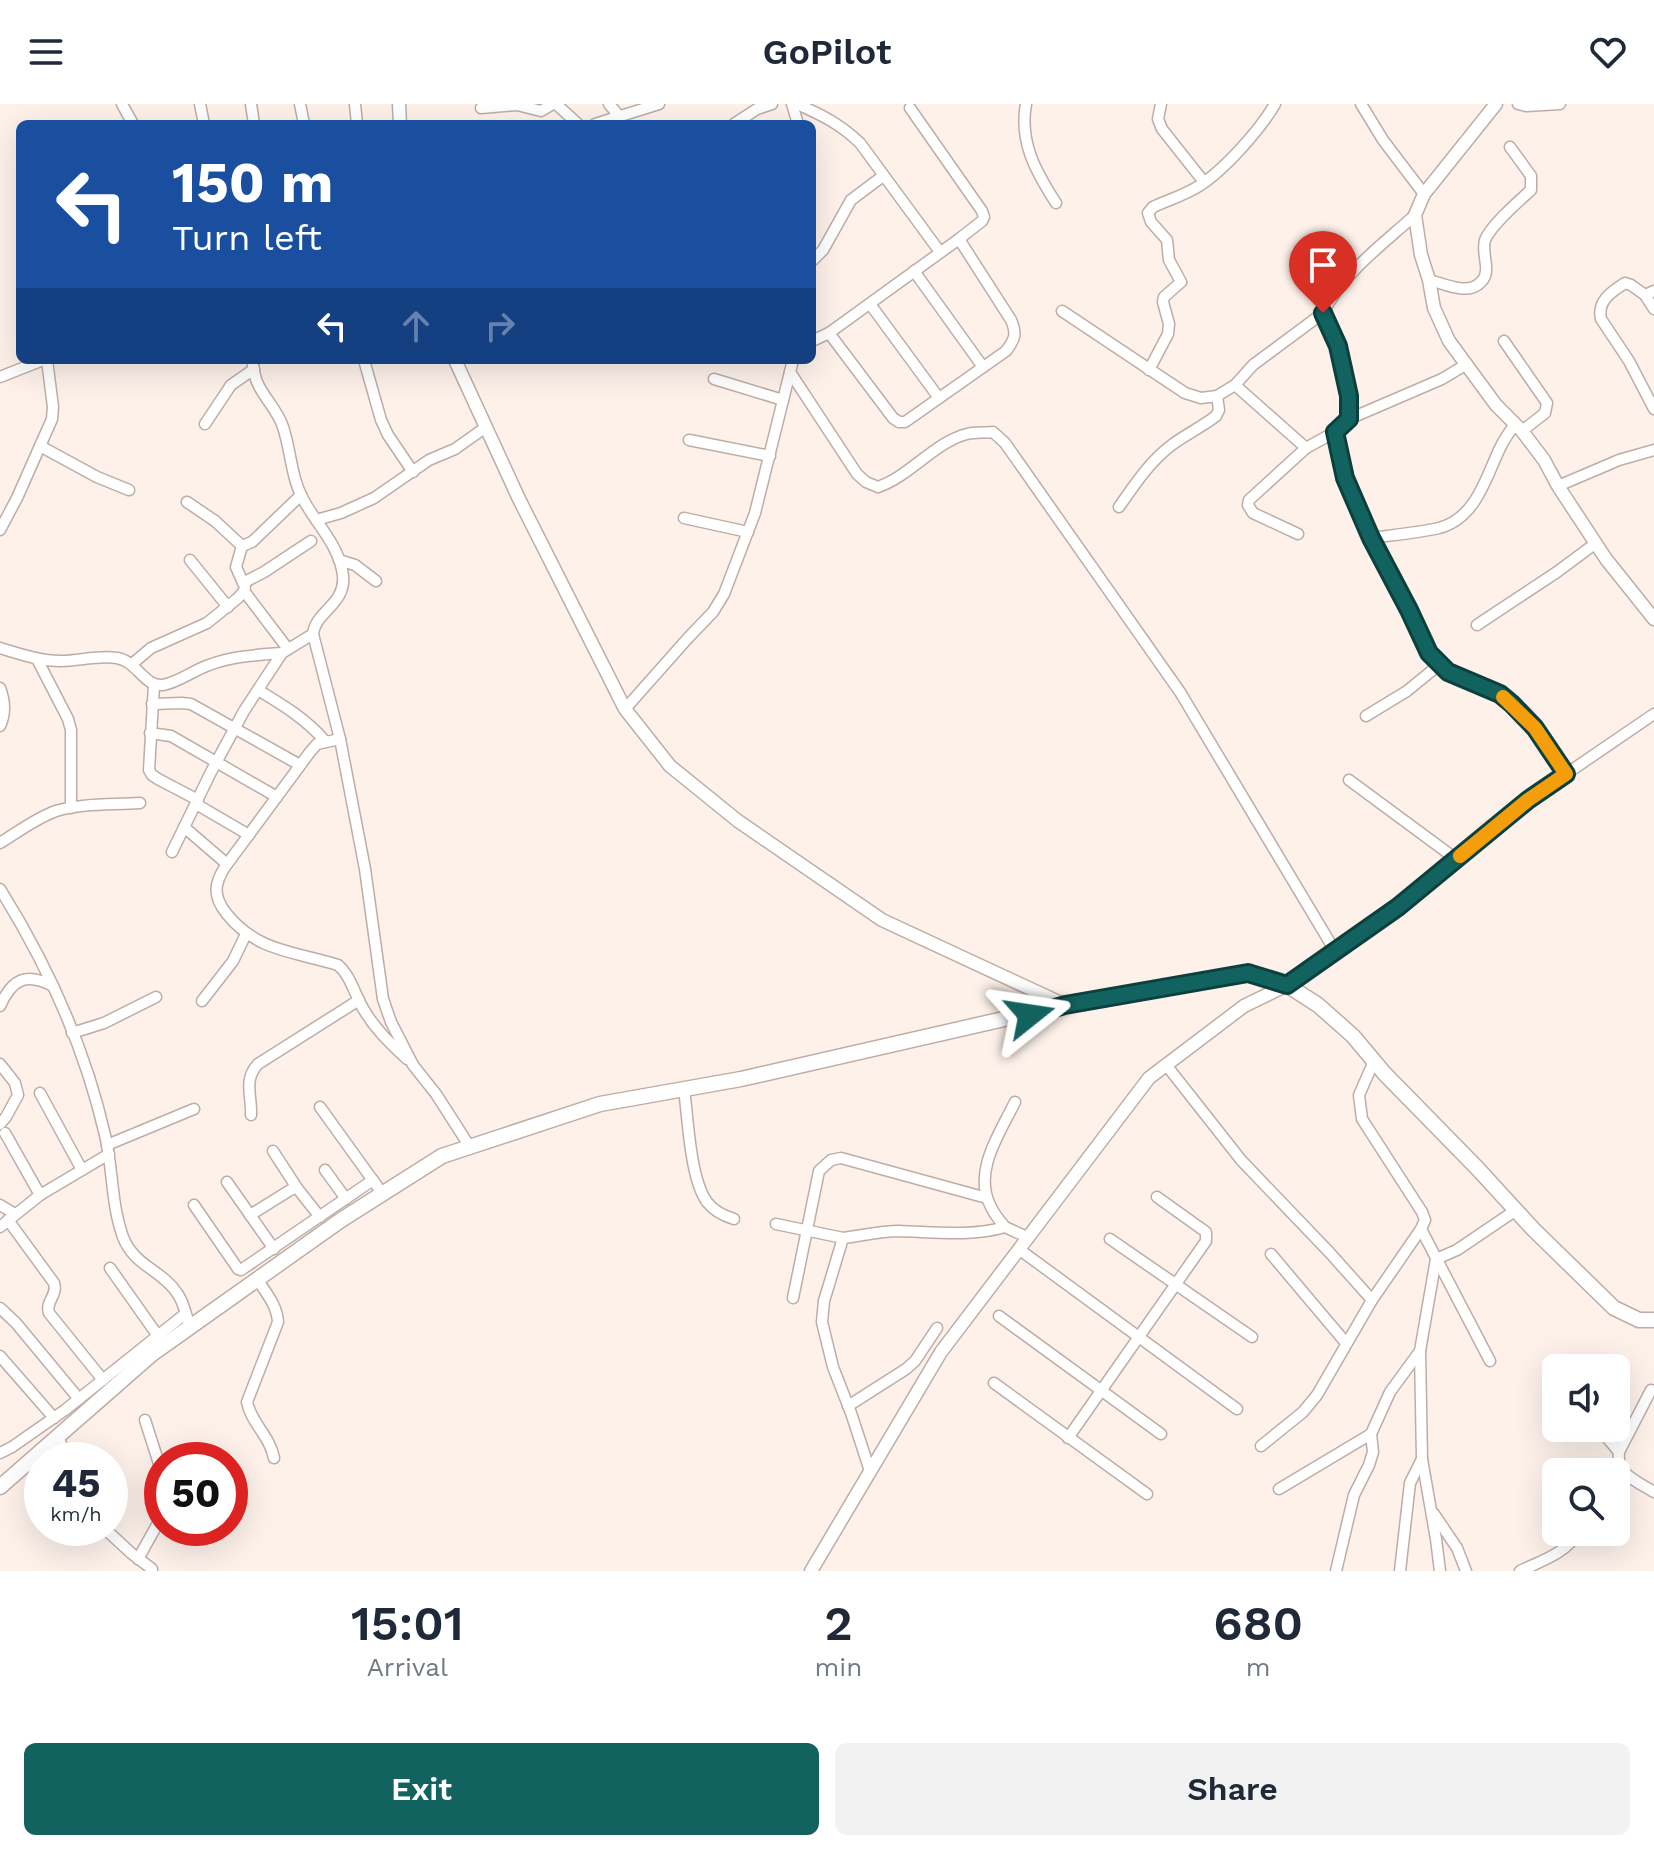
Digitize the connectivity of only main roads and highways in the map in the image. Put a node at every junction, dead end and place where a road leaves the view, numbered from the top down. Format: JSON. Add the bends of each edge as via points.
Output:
{"nodes":[{"id":1,"x":1654,"y":1320,"type":"edge"},
{"id":2,"x":0,"y":1487,"type":"edge"}],
"edges":[{"from":1,"to":2,"type":"main road","via":[[1639,1320],[1614,1308],[1318,1005],[1287,985],[1248,973],[1065,1005],[741,1079],[600,1104],[442,1156],[188,1320]]}]}
